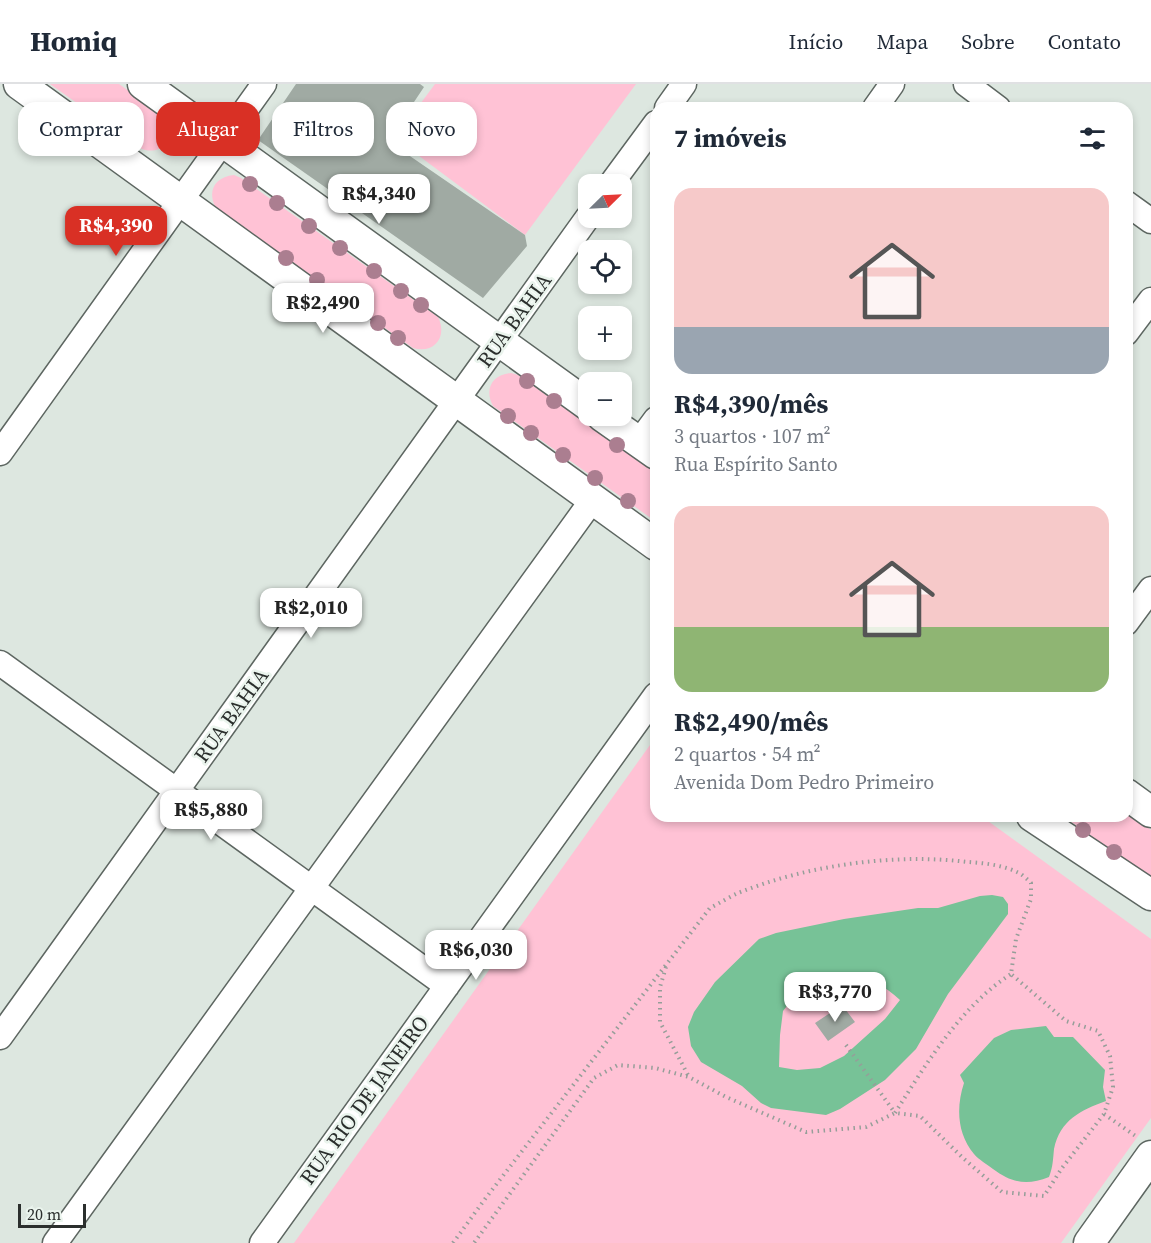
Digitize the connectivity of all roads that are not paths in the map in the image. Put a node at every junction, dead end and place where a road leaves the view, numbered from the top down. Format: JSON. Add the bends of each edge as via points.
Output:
{"nodes":[{"id":1,"x":19,"y":84,"type":"edge"},
{"id":2,"x":143,"y":84,"type":"edge"},
{"id":3,"x":264,"y":84,"type":"edge"},
{"id":4,"x":684,"y":84,"type":"edge"},
{"id":5,"x":892,"y":84,"type":"edge"},
{"id":6,"x":966,"y":84,"type":"edge"},
{"id":7,"x":168,"y":102,"type":"edge"},
{"id":8,"x":251,"y":102,"type":"edge"},
{"id":9,"x":671,"y":102,"type":"edge"},
{"id":10,"x":879,"y":102,"type":"edge"},
{"id":11,"x":990,"y":102,"type":"edge"},
{"id":12,"x":650,"y":131,"type":"edge"},
{"id":13,"x":213,"y":156,"type":"edge"},
{"id":14,"x":242,"y":156,"type":"edge"},
{"id":15,"x":618,"y":174,"type":"edge"},
{"id":16,"x":182,"y":201,"type":"junction"},
{"id":17,"x":1133,"y":208,"type":"edge"},
{"id":18,"x":1151,"y":221,"type":"edge"},
{"id":19,"x":580,"y":228,"type":"edge"},
{"id":20,"x":1151,"y":300,"type":"edge"},
{"id":21,"x":1133,"y":324,"type":"edge"},
{"id":22,"x":498,"y":341,"type":"junction"},
{"id":23,"x":578,"y":398,"type":"edge"},
{"id":24,"x":457,"y":401,"type":"junction"},
{"id":25,"x":624,"y":426,"type":"edge"},
{"id":26,"x":650,"y":438,"type":"edge"},
{"id":27,"x":0,"y":453,"type":"edge"},
{"id":28,"x":593,"y":499,"type":"junction"},
{"id":29,"x":650,"y":541,"type":"edge"},
{"id":30,"x":1151,"y":590,"type":"edge"},
{"id":31,"x":1133,"y":614,"type":"edge"},
{"id":32,"x":0,"y":663,"type":"edge"},
{"id":33,"x":650,"y":703,"type":"edge"},
{"id":34,"x":177,"y":790,"type":"junction"},
{"id":35,"x":1133,"y":799,"type":"edge"},
{"id":36,"x":1151,"y":812,"type":"edge"},
{"id":37,"x":1041,"y":822,"type":"edge"},
{"id":38,"x":312,"y":888,"type":"junction"},
{"id":39,"x":1151,"y":895,"type":"edge"},
{"id":40,"x":447,"y":986,"type":"junction"},
{"id":41,"x":0,"y":1037,"type":"edge"},
{"id":42,"x":1146,"y":1148,"type":"edge"},
{"id":43,"x":56,"y":1243,"type":"edge"},
{"id":44,"x":262,"y":1243,"type":"edge"},
{"id":45,"x":1089,"y":1243,"type":"edge"}],
"edges":[{"from":1,"to":16,"type":"street"},
{"from":2,"to":7,"type":"street"},
{"from":3,"to":8,"type":"street"},
{"from":4,"to":9,"type":"street"},
{"from":5,"to":10,"type":"street"},
{"from":6,"to":11,"type":"street"},
{"from":12,"to":15,"type":"street"},
{"from":13,"to":16,"type":"street"},
{"from":14,"to":22,"type":"street"},
{"from":16,"to":24,"type":"street"},
{"from":16,"to":27,"type":"street"},
{"from":17,"to":18,"type":"street"},
{"from":19,"to":22,"type":"street","name":"RUA BAHIA"},
{"from":20,"to":21,"type":"street"},
{"from":22,"to":23,"type":"street"},
{"from":22,"to":24,"type":"street","name":"RUA BAHIA"},
{"from":24,"to":28,"type":"street"},
{"from":24,"to":34,"type":"street","name":"RUA BAHIA"},
{"from":25,"to":26,"type":"street"},
{"from":28,"to":29,"type":"street"},
{"from":28,"to":38,"type":"street"},
{"from":30,"to":31,"type":"street"},
{"from":32,"to":34,"type":"street"},
{"from":33,"to":40,"type":"street","name":"RUA RIO DE JANEIRO"},
{"from":34,"to":38,"type":"street"},
{"from":34,"to":41,"type":"street","name":"RUA BAHIA"},
{"from":35,"to":36,"type":"street"},
{"from":37,"to":39,"type":"street"},
{"from":38,"to":40,"type":"street"},
{"from":38,"to":43,"type":"street"},
{"from":40,"to":44,"type":"street","name":"RUA RIO DE JANEIRO"},
{"from":42,"to":45,"type":"street"}]}
